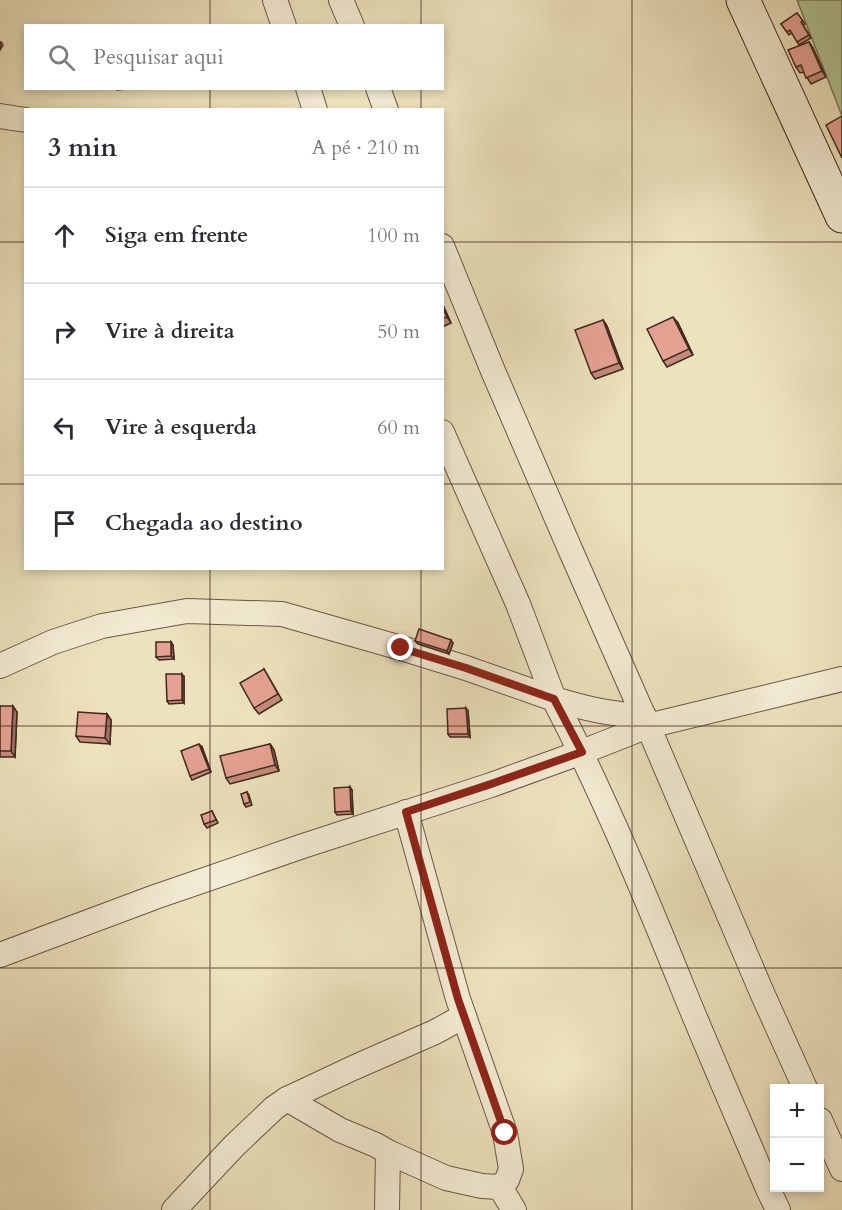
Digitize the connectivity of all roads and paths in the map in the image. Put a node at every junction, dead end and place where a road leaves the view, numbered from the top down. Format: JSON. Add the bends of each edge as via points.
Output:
{"nodes":[{"id":1,"x":275,"y":0,"type":"edge"},
{"id":2,"x":341,"y":0,"type":"edge"},
{"id":3,"x":743,"y":0,"type":"edge"},
{"id":4,"x":283,"y":24,"type":"edge"},
{"id":5,"x":351,"y":24,"type":"edge"},
{"id":6,"x":309,"y":90,"type":"edge"},
{"id":7,"x":379,"y":90,"type":"edge"},
{"id":8,"x":314,"y":108,"type":"edge"},
{"id":9,"x":385,"y":108,"type":"edge"},
{"id":10,"x":0,"y":116,"type":"edge"},
{"id":11,"x":24,"y":120,"type":"edge"},
{"id":12,"x":842,"y":216,"type":"edge"},
{"id":13,"x":444,"y":251,"type":"edge"},
{"id":14,"x":444,"y":437,"type":"edge"},
{"id":15,"x":0,"y":666,"type":"edge"},
{"id":16,"x":842,"y":678,"type":"edge"},
{"id":17,"x":554,"y":699,"type":"junction"},
{"id":18,"x":646,"y":721,"type":"junction"},
{"id":19,"x":582,"y":752,"type":"junction"},
{"id":20,"x":406,"y":812,"type":"junction"},
{"id":21,"x":0,"y":955,"type":"edge"},
{"id":22,"x":464,"y":1016,"type":"junction"},
{"id":23,"x":804,"y":1084,"type":"edge"},
{"id":24,"x":287,"y":1100,"type":"junction"},
{"id":25,"x":824,"y":1131,"type":"edge"},
{"id":26,"x":388,"y":1152,"type":"junction"},
{"id":27,"x":842,"y":1169,"type":"edge"},
{"id":28,"x":500,"y":1187,"type":"junction"},
{"id":29,"x":174,"y":1210,"type":"edge"},
{"id":30,"x":387,"y":1210,"type":"edge"},
{"id":31,"x":514,"y":1210,"type":"edge"},
{"id":32,"x":778,"y":1210,"type":"edge"}],
"edges":[{"from":1,"to":4,"type":"street"},
{"from":2,"to":5,"type":"street"},
{"from":3,"to":12,"type":"main road"},
{"from":6,"to":8,"type":"street"},
{"from":7,"to":9,"type":"street"},
{"from":10,"to":11,"type":"street"},
{"from":13,"to":18,"type":"street"},
{"from":14,"to":17,"type":"street","via":[[518,604]]},
{"from":15,"to":17,"type":"street","via":[[102,626],[187,611],[282,614],[466,668]]},
{"from":16,"to":18,"type":"street"},
{"from":17,"to":18,"type":"street"},
{"from":17,"to":19,"type":"street"},
{"from":18,"to":19,"type":"street"},
{"from":18,"to":23,"type":"street"},
{"from":19,"to":20,"type":"street"},
{"from":19,"to":32,"type":"street"},
{"from":20,"to":21,"type":"street","via":[[166,893]]},
{"from":20,"to":22,"type":"street"},
{"from":22,"to":24,"type":"street"},
{"from":22,"to":28,"type":"street","via":[[505,1133],[511,1169]]},
{"from":24,"to":26,"type":"street"},
{"from":24,"to":29,"type":"street","via":[[234,1146]]},
{"from":25,"to":27,"type":"street"},
{"from":26,"to":28,"type":"street","via":[[446,1178]]},
{"from":26,"to":30,"type":"street"},
{"from":28,"to":31,"type":"street"}]}
